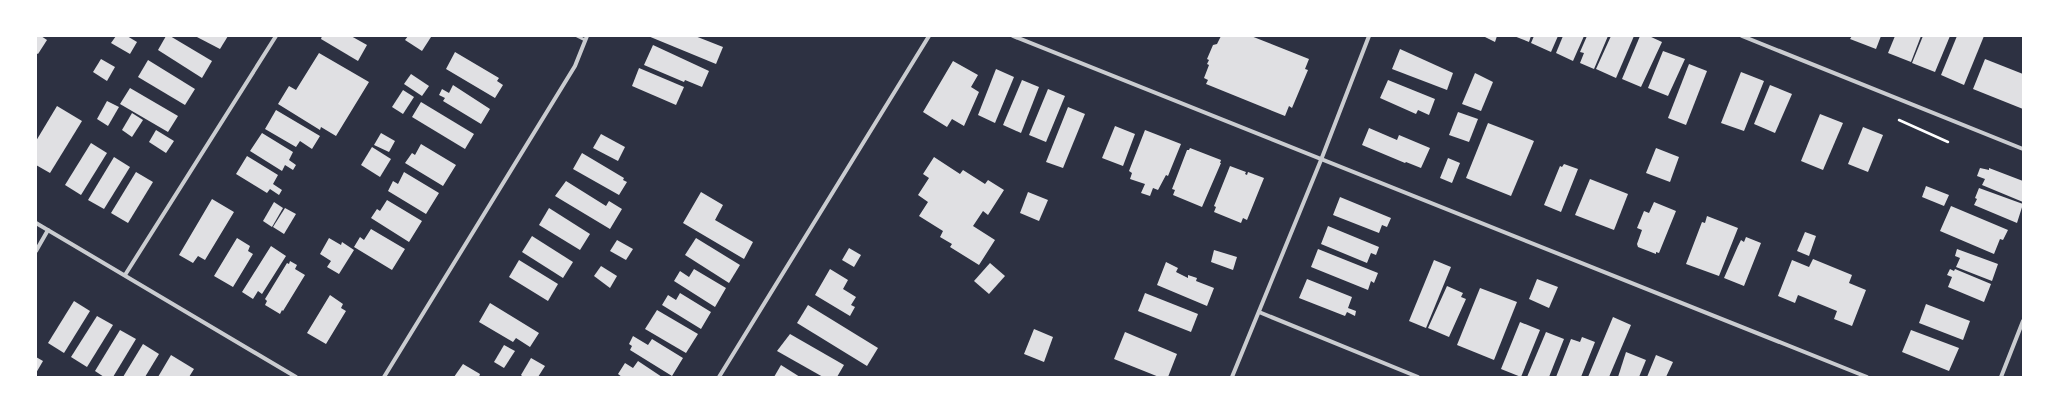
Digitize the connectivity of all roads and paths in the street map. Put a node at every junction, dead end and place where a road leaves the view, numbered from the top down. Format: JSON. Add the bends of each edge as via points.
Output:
{"nodes":[{"id":1,"x":276,"y":36,"type":"edge"},
{"id":2,"x":577,"y":36,"type":"edge"},
{"id":3,"x":929,"y":36,"type":"edge"},
{"id":4,"x":1013,"y":36,"type":"edge"},
{"id":5,"x":1369,"y":36,"type":"edge"},
{"id":6,"x":1742,"y":36,"type":"edge"},
{"id":7,"x":586,"y":38,"type":"edge"},
{"id":8,"x":1899,"y":120,"type":"dead end"},
{"id":9,"x":1948,"y":142,"type":"dead end"},
{"id":10,"x":2023,"y":148,"type":"edge"},
{"id":11,"x":1321,"y":160,"type":"junction"},
{"id":12,"x":36,"y":223,"type":"edge"},
{"id":13,"x":48,"y":230,"type":"junction"},
{"id":14,"x":36,"y":251,"type":"edge"},
{"id":15,"x":125,"y":276,"type":"junction"},
{"id":16,"x":1259,"y":312,"type":"junction"},
{"id":17,"x":2023,"y":321,"type":"edge"},
{"id":18,"x":296,"y":377,"type":"edge"},
{"id":19,"x":384,"y":377,"type":"edge"},
{"id":20,"x":719,"y":377,"type":"edge"},
{"id":21,"x":1232,"y":377,"type":"edge"},
{"id":22,"x":1418,"y":377,"type":"edge"},
{"id":23,"x":1867,"y":377,"type":"edge"},
{"id":24,"x":2000,"y":377,"type":"edge"}],
"edges":[{"from":1,"to":15,"type":"street"},
{"from":2,"to":7,"type":"lane"},
{"from":3,"to":20,"type":"street"},
{"from":4,"to":11,"type":"street"},
{"from":5,"to":11,"type":"street"},
{"from":6,"to":10,"type":"street"},
{"from":7,"to":19,"type":"street","via":[[575,66]]},
{"from":8,"to":9,"type":"path"},
{"from":11,"to":16,"type":"street"},
{"from":11,"to":23,"type":"street"},
{"from":12,"to":13,"type":"street"},
{"from":13,"to":14,"type":"street"},
{"from":13,"to":15,"type":"street"},
{"from":15,"to":18,"type":"street"},
{"from":16,"to":21,"type":"street"},
{"from":16,"to":22,"type":"street"},
{"from":17,"to":24,"type":"street"}]}
